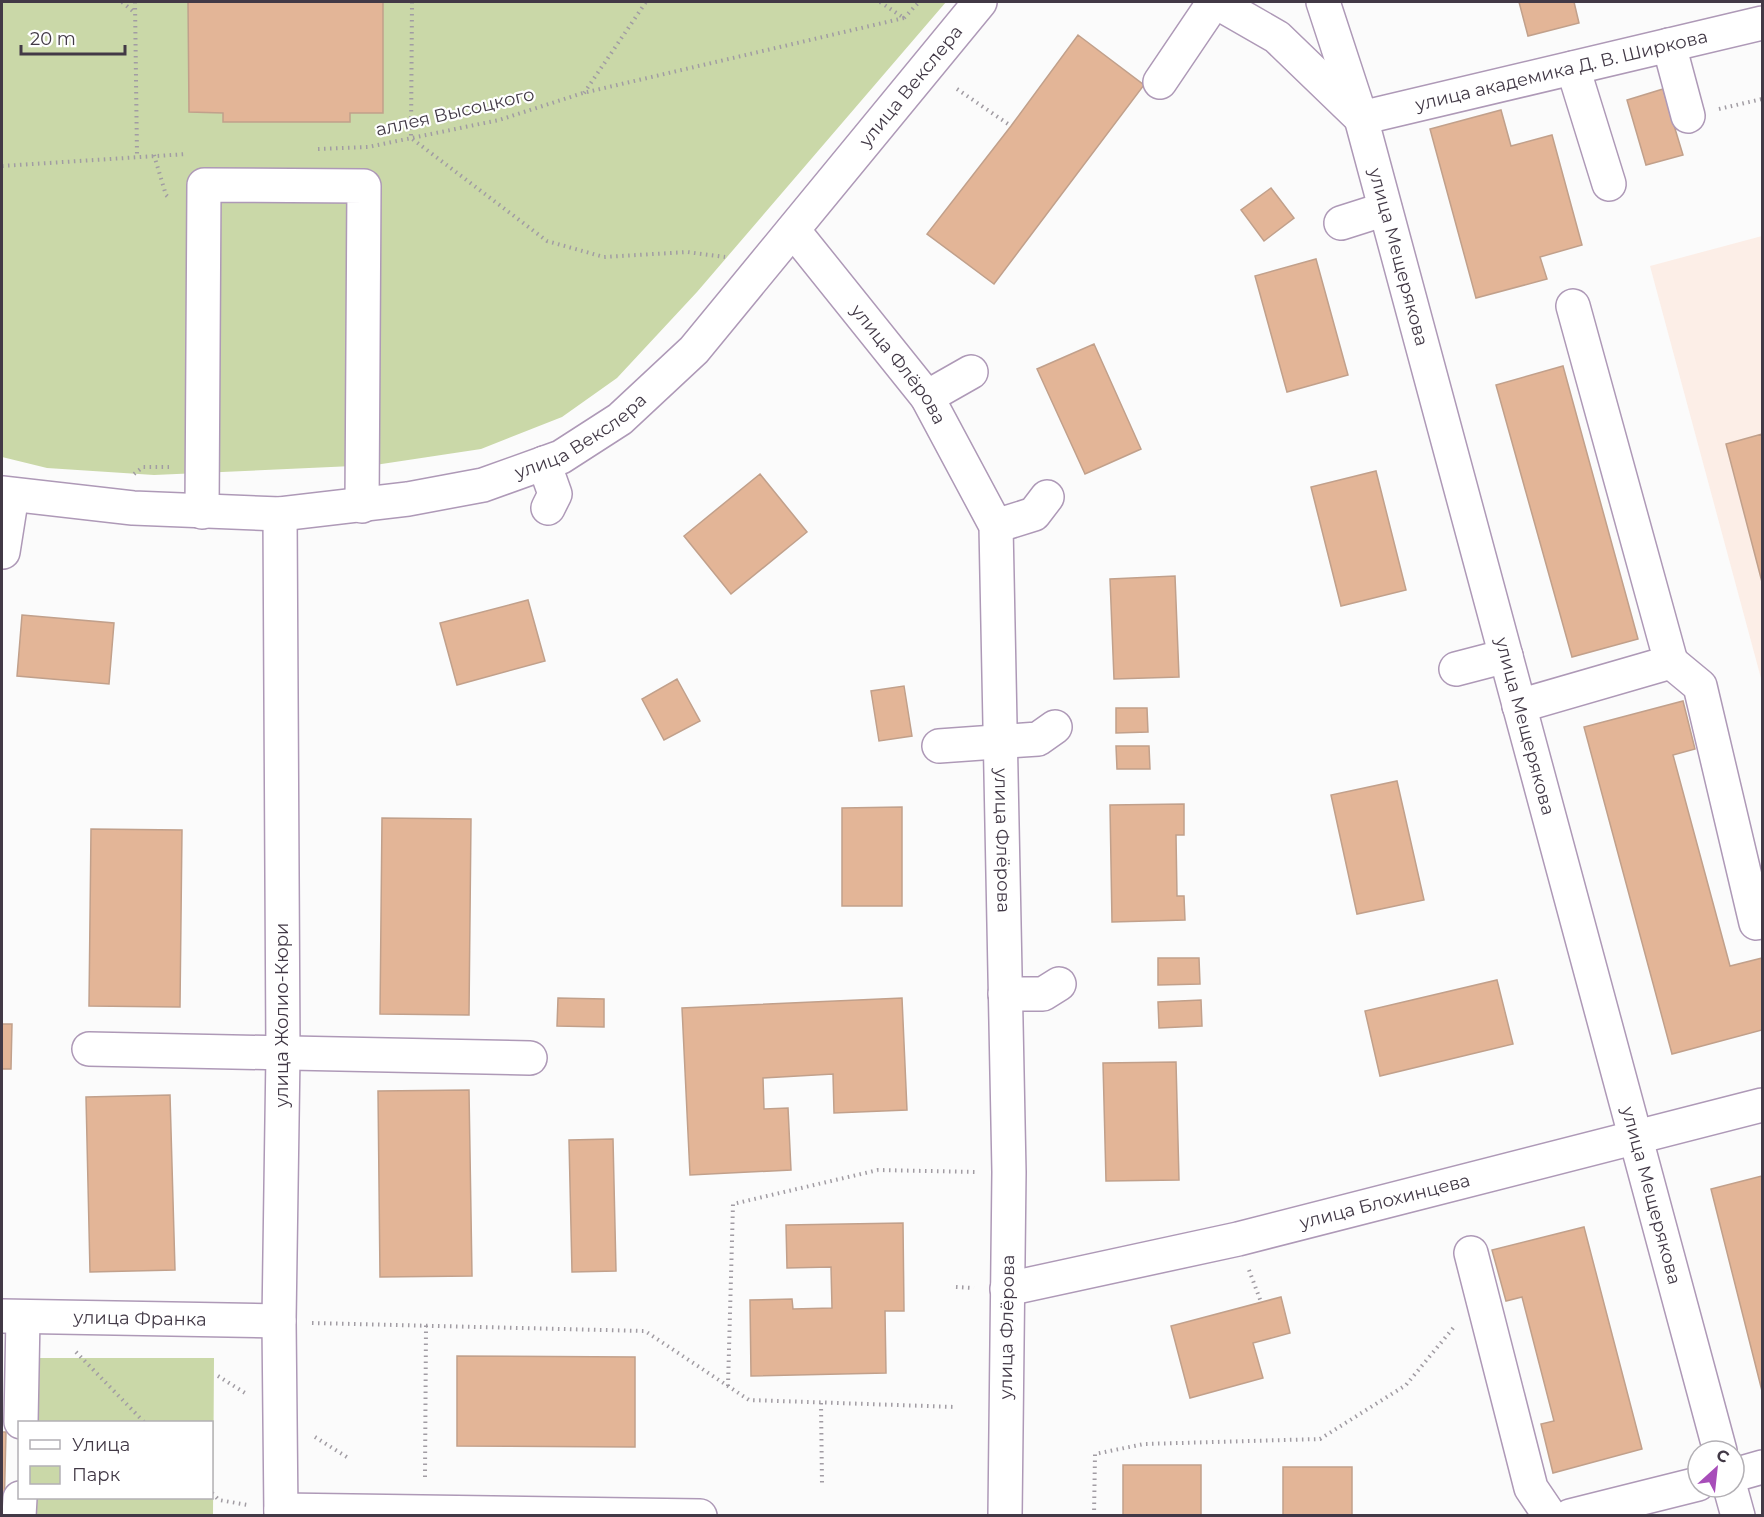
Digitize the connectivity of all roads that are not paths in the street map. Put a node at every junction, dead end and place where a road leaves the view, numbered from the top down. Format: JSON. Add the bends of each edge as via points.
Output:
{"nodes":[{"id":1,"x":980,"y":2,"type":"edge"},
{"id":2,"x":1215,"y":2,"type":"edge"},
{"id":3,"x":1323,"y":2,"type":"edge"},
{"id":4,"x":1762,"y":23,"type":"edge"},
{"id":5,"x":1669,"y":45,"type":"junction"},
{"id":6,"x":1573,"y":68,"type":"junction"},
{"id":7,"x":1161,"y":82,"type":"dead end"},
{"id":8,"x":1688,"y":116,"type":"road end"},
{"id":9,"x":1361,"y":118,"type":"junction"},
{"id":10,"x":1610,"y":184,"type":"dead end"},
{"id":11,"x":1385,"y":209,"type":"junction"},
{"id":12,"x":1341,"y":224,"type":"dead end"},
{"id":13,"x":793,"y":230,"type":"junction"},
{"id":14,"x":1573,"y":306,"type":"dead end"},
{"id":15,"x":971,"y":372,"type":"dead end"},
{"id":16,"x":927,"y":396,"type":"junction"},
{"id":17,"x":544,"y":463,"type":"junction"},
{"id":18,"x":7,"y":494,"type":"edge"},
{"id":19,"x":557,"y":500,"type":"dead end"},
{"id":20,"x":362,"y":506,"type":"junction"},
{"id":21,"x":202,"y":512,"type":"junction"},
{"id":22,"x":1044,"y":512,"type":"dead end"},
{"id":23,"x":280,"y":514,"type":"junction"},
{"id":24,"x":996,"y":526,"type":"junction"},
{"id":25,"x":3,"y":552,"type":"dead end"},
{"id":26,"x":1506,"y":656,"type":"junction"},
{"id":27,"x":1671,"y":662,"type":"junction"},
{"id":28,"x":1456,"y":669,"type":"dead end"},
{"id":29,"x":1519,"y":706,"type":"junction"},
{"id":30,"x":1050,"y":741,"type":"dead end"},
{"id":31,"x":1000,"y":743,"type":"junction"},
{"id":32,"x":939,"y":746,"type":"dead end"},
{"id":33,"x":1756,"y":923,"type":"dead end"},
{"id":34,"x":1005,"y":994,"type":"junction"},
{"id":35,"x":1054,"y":995,"type":"dead end"},
{"id":36,"x":89,"y":1049,"type":"dead end"},
{"id":37,"x":283,"y":1054,"type":"junction"},
{"id":38,"x":531,"y":1058,"type":"dead end"},
{"id":39,"x":1762,"y":1105,"type":"edge"},
{"id":40,"x":1636,"y":1137,"type":"junction"},
{"id":41,"x":1471,"y":1253,"type":"dead end"},
{"id":42,"x":1007,"y":1289,"type":"junction"},
{"id":43,"x":23,"y":1317,"type":"edge"},
{"id":44,"x":279,"y":1321,"type":"junction"},
{"id":45,"x":21,"y":1421,"type":"edge"},
{"id":46,"x":1717,"y":1439,"type":"edge"},
{"id":47,"x":1762,"y":1467,"type":"edge"},
{"id":48,"x":1746,"y":1472,"type":"edge"},
{"id":49,"x":1686,"y":1487,"type":"edge"},
{"id":50,"x":20,"y":1499,"type":"edge"},
{"id":51,"x":1733,"y":1499,"type":"edge"},
{"id":52,"x":281,"y":1513,"type":"edge"},
{"id":53,"x":19,"y":1515,"type":"edge"},
{"id":54,"x":700,"y":1515,"type":"edge"},
{"id":55,"x":1005,"y":1515,"type":"edge"},
{"id":56,"x":1550,"y":1515,"type":"edge"},
{"id":57,"x":1570,"y":1515,"type":"edge"},
{"id":58,"x":1738,"y":1515,"type":"edge"}],
"edges":[{"from":1,"to":13,"type":"street","name":"улица Векслера"},
{"from":2,"to":7,"type":"street"},
{"from":2,"to":9,"type":"street","via":[[1277,38]]},
{"from":3,"to":9,"type":"street","name":"улица Мещерякова"},
{"from":4,"to":5,"type":"street","name":"улица академика Д. В. Ширкова"},
{"from":5,"to":6,"type":"street","name":"улица академика Д. В. Ширкова"},
{"from":5,"to":8,"type":"street"},
{"from":6,"to":9,"type":"street","name":"улица академика Д. В. Ширкова"},
{"from":6,"to":10,"type":"street"},
{"from":9,"to":11,"type":"street","name":"улица Мещерякова"},
{"from":11,"to":12,"type":"street"},
{"from":11,"to":26,"type":"street","name":"улица Мещерякова"},
{"from":13,"to":16,"type":"street","name":"улица Флёрова"},
{"from":13,"to":17,"type":"street","name":"улица Векслера","via":[[693,350],[620,419],[561,457]]},
{"from":14,"to":27,"type":"street"},
{"from":15,"to":16,"type":"street"},
{"from":16,"to":24,"type":"street","name":"улица Флёрова"},
{"from":17,"to":19,"type":"street"},
{"from":17,"to":20,"type":"street","name":"улица Векслера","via":[[483,485]]},
{"from":18,"to":21,"type":"street","name":"улица Векслера"},
{"from":18,"to":25,"type":"street"},
{"from":20,"to":21,"type":"street","via":[[364,186],[204,185]]},
{"from":20,"to":23,"type":"street","name":"улица Векслера"},
{"from":21,"to":23,"type":"street","name":"улица Векслера"},
{"from":22,"to":24,"type":"street"},
{"from":23,"to":37,"type":"street","name":"улица Жолио-Кюри"},
{"from":24,"to":31,"type":"street","name":"улица Флёрова"},
{"from":26,"to":28,"type":"street"},
{"from":26,"to":29,"type":"street","name":"улица Мещерякова"},
{"from":27,"to":29,"type":"street"},
{"from":27,"to":33,"type":"street","via":[[1700,686]]},
{"from":29,"to":40,"type":"street","name":"улица Мещерякова"},
{"from":30,"to":31,"type":"street"},
{"from":31,"to":32,"type":"street"},
{"from":31,"to":34,"type":"street","name":"улица Флёрова"},
{"from":34,"to":35,"type":"street"},
{"from":34,"to":42,"type":"street","name":"улица Флёрова"},
{"from":36,"to":37,"type":"street"},
{"from":37,"to":38,"type":"street"},
{"from":37,"to":44,"type":"street","name":"улица Жолио-Кюри"},
{"from":39,"to":40,"type":"street","name":"улица Блохинцева"},
{"from":40,"to":42,"type":"street","name":"улица Блохинцева","via":[[1238,1239]]},
{"from":40,"to":46,"type":"street","name":"улица Мещерякова"},
{"from":41,"to":56,"type":"street","via":[[1531,1488]]},
{"from":42,"to":55,"type":"street","name":"улица Флёрова"},
{"from":43,"to":44,"type":"street","name":"улица Франка"},
{"from":43,"to":45,"type":"street"},
{"from":44,"to":52,"type":"street","name":"улица Жолио-Кюри"},
{"from":47,"to":48,"type":"street"},
{"from":49,"to":57,"type":"street"},
{"from":50,"to":53,"type":"street"},
{"from":51,"to":58,"type":"street"},
{"from":52,"to":54,"type":"street"}]}
